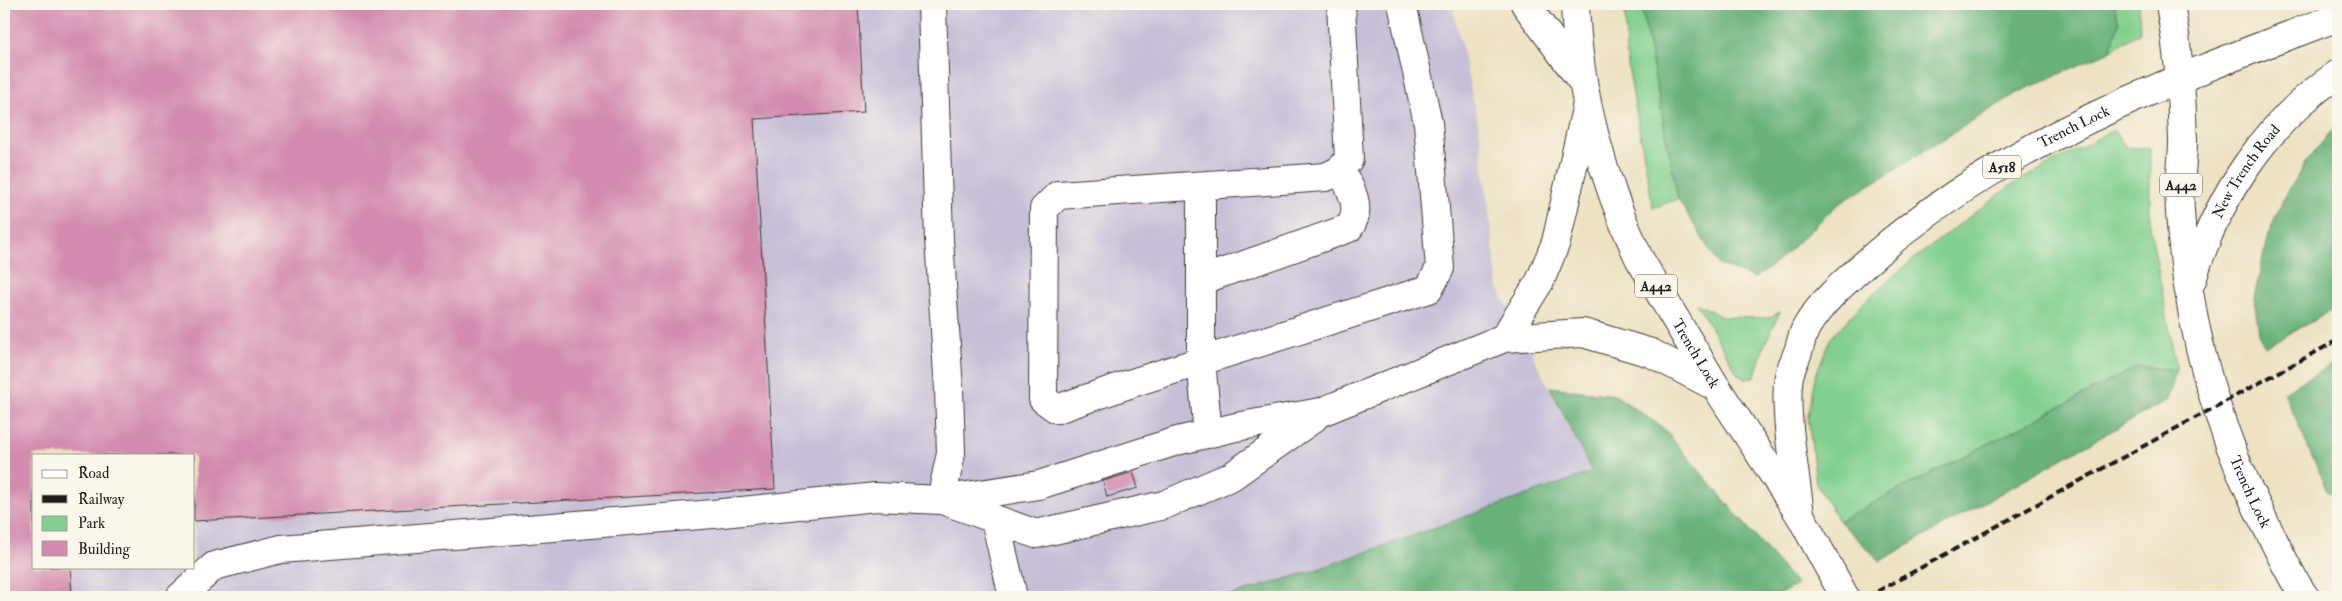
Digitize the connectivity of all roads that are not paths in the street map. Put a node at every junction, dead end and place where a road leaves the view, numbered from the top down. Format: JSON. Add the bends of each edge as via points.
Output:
{"nodes":[{"id":1,"x":932,"y":4,"type":"edge"},
{"id":2,"x":1341,"y":4,"type":"edge"},
{"id":3,"x":1402,"y":4,"type":"edge"},
{"id":4,"x":1525,"y":4,"type":"edge"},
{"id":5,"x":1575,"y":4,"type":"edge"},
{"id":6,"x":2170,"y":4,"type":"edge"},
{"id":7,"x":2338,"y":17,"type":"edge"},
{"id":8,"x":2338,"y":74,"type":"edge"},
{"id":9,"x":2179,"y":77,"type":"junction"},
{"id":10,"x":1584,"y":92,"type":"junction"},
{"id":11,"x":1340,"y":170,"type":"junction"},
{"id":12,"x":1201,"y":186,"type":"junction"},
{"id":13,"x":1202,"y":280,"type":"junction"},
{"id":14,"x":2188,"y":292,"type":"junction"},
{"id":15,"x":1504,"y":338,"type":"junction"},
{"id":16,"x":1200,"y":361,"type":"junction"},
{"id":17,"x":1716,"y":387,"type":"junction"},
{"id":18,"x":1321,"y":412,"type":"junction"},
{"id":19,"x":1208,"y":434,"type":"junction"},
{"id":20,"x":942,"y":500,"type":"junction"},
{"id":21,"x":1800,"y":515,"type":"junction"},
{"id":22,"x":994,"y":519,"type":"junction"},
{"id":23,"x":180,"y":597,"type":"edge"},
{"id":24,"x":1013,"y":597,"type":"edge"},
{"id":25,"x":1845,"y":597,"type":"edge"},
{"id":26,"x":2305,"y":597,"type":"edge"}],
"edges":[{"from":1,"to":20,"type":"main road","via":[[939,240],[950,389],[951,444]]},
{"from":2,"to":11,"type":"main road","via":[[1349,159]]},
{"from":3,"to":16,"type":"main road","via":[[1428,123],[1440,268],[1429,289]]},
{"from":4,"to":10,"type":"main road"},
{"from":5,"to":10,"type":"main road","name":"Trench Lock","number":"A442"},
{"from":6,"to":9,"type":"main road","number":"A442"},
{"from":7,"to":9,"type":"main road","number":"A518"},
{"from":8,"to":14,"type":"main road","name":"New Trench Road","via":[[2313,91],[2254,154],[2220,208],[2201,247]]},
{"from":9,"to":14,"type":"main road","number":"A442","via":[[2182,140],[2179,210]]},
{"from":9,"to":21,"type":"main road","name":"Trench Lock","number":"A518","via":[[2096,115],[1986,176],[1904,231],[1842,284],[1806,327],[1790,376],[1789,415]]},
{"from":10,"to":15,"type":"main road","via":[[1556,242],[1540,281]]},
{"from":10,"to":17,"type":"main road","name":"Trench Lock","number":"A442","via":[[1604,169],[1630,238]]},
{"from":11,"to":12,"type":"main road","via":[[1326,177]]},
{"from":11,"to":13,"type":"main road","via":[[1356,204],[1354,220],[1349,228]]},
{"from":12,"to":13,"type":"main road"},
{"from":12,"to":16,"type":"main road","via":[[1058,194],[1044,210],[1043,399],[1057,410]]},
{"from":13,"to":16,"type":"main road"},
{"from":14,"to":26,"type":"main road","name":"Trench Lock","number":"A442","via":[[2204,369],[2221,423],[2256,507]]},
{"from":15,"to":17,"type":"main road","via":[[1583,333],[1651,353]]},
{"from":15,"to":18,"type":"main road"},
{"from":16,"to":19,"type":"main road"},
{"from":17,"to":21,"type":"main road","name":"Trench Lock","number":"A442"},
{"from":18,"to":19,"type":"main road"},
{"from":18,"to":22,"type":"main road","via":[[1232,476],[1164,505],[1036,534]]},
{"from":19,"to":20,"type":"main road","via":[[1039,485]]},
{"from":20,"to":22,"type":"main road"},
{"from":20,"to":23,"type":"main road","via":[[876,497],[281,549],[214,566]]},
{"from":21,"to":25,"type":"main road","name":"Trench Lock","number":"A442"},
{"from":22,"to":24,"type":"main road"}]}
